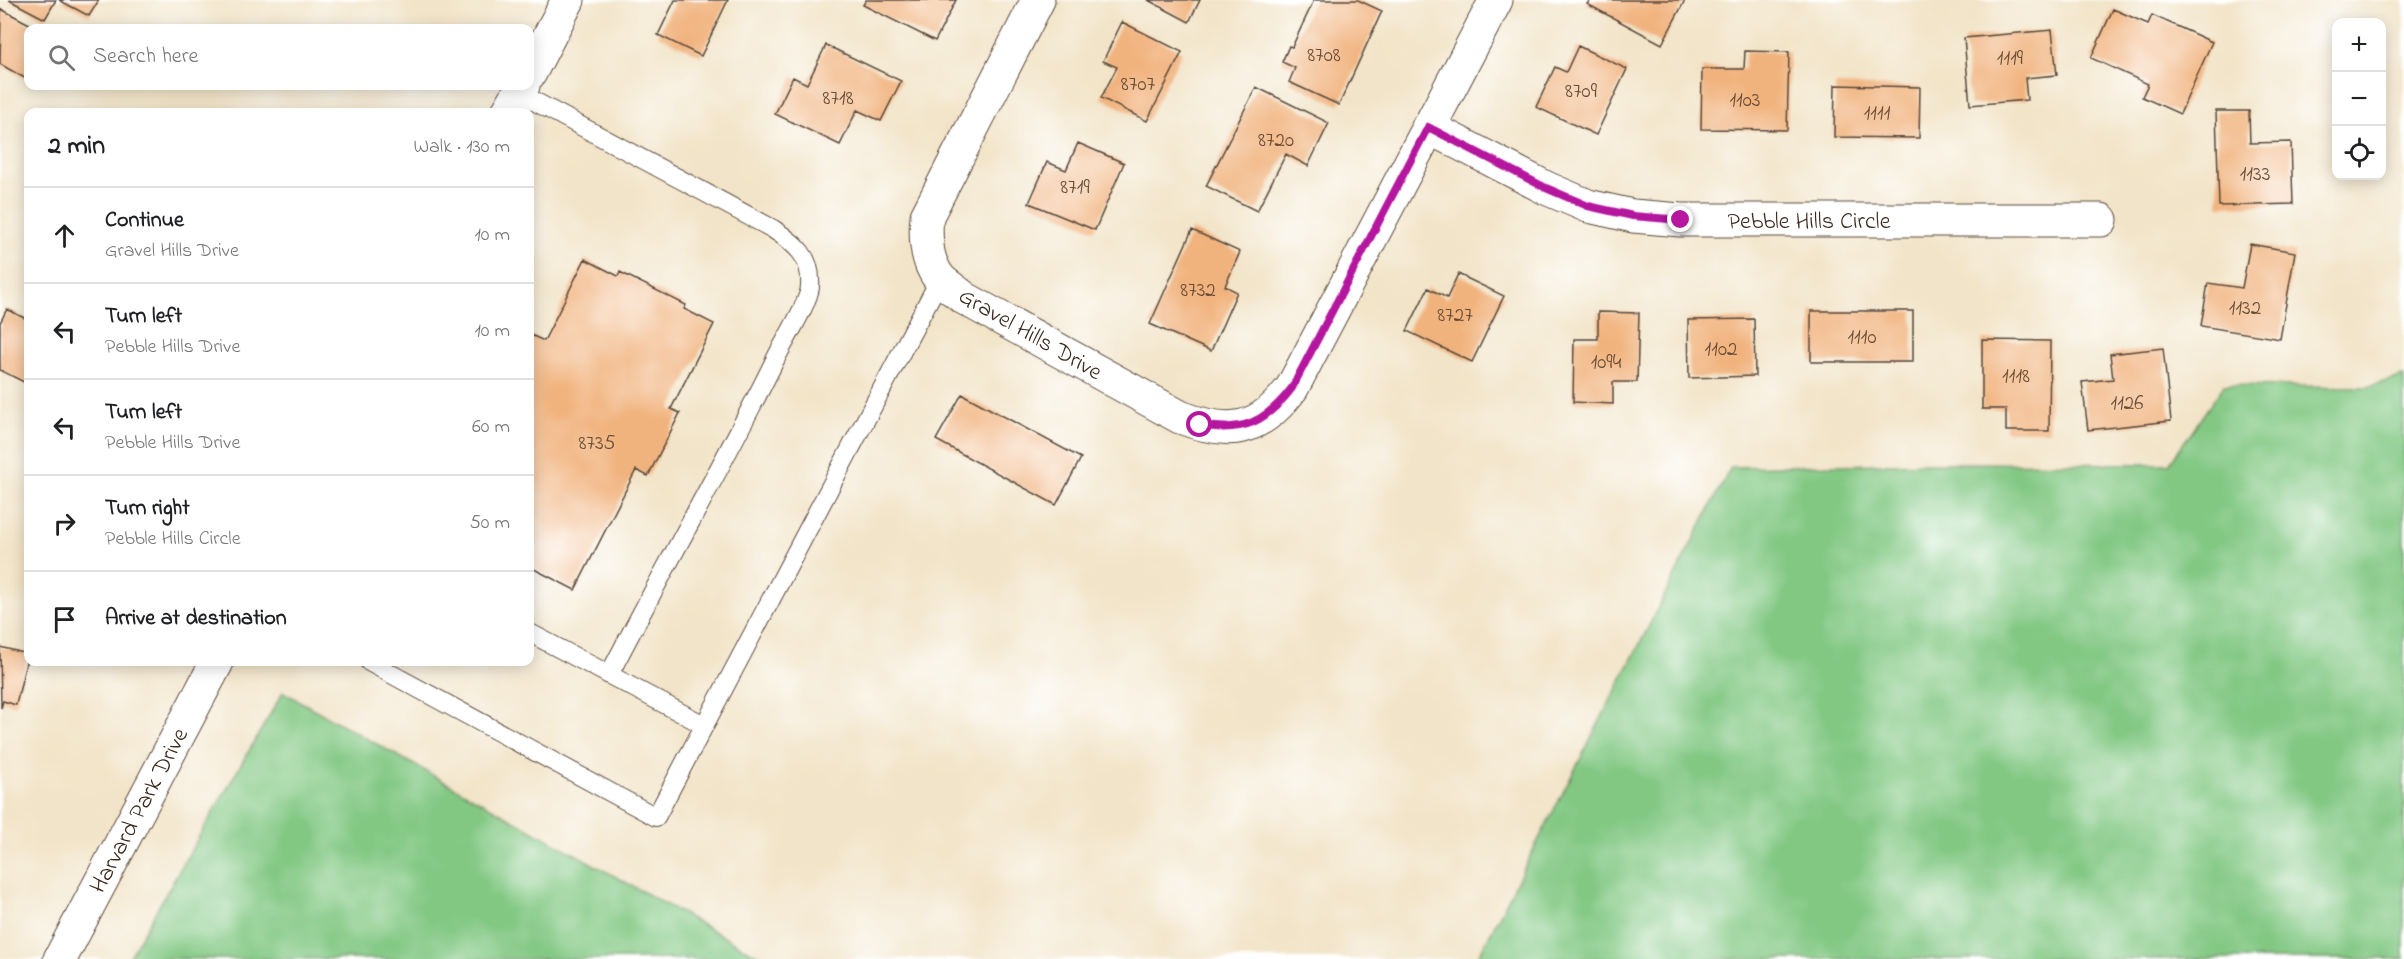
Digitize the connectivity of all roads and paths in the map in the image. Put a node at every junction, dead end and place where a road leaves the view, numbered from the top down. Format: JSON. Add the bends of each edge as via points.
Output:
{"nodes":[{"id":1,"x":568,"y":0,"type":"edge"},
{"id":2,"x":1038,"y":0,"type":"edge"},
{"id":3,"x":1496,"y":0,"type":"edge"},
{"id":4,"x":534,"y":64,"type":"edge"},
{"id":5,"x":520,"y":91,"type":"edge"},
{"id":6,"x":1428,"y":127,"type":"junction"},
{"id":7,"x":2101,"y":220,"type":"dead end"},
{"id":8,"x":940,"y":279,"type":"junction"},
{"id":9,"x":534,"y":635,"type":"edge"},
{"id":10,"x":215,"y":666,"type":"edge"},
{"id":11,"x":376,"y":666,"type":"edge"},
{"id":12,"x":609,"y":675,"type":"junction"},
{"id":13,"x":704,"y":725,"type":"junction"},
{"id":14,"x":60,"y":959,"type":"edge"}],
"edges":[{"from":1,"to":4,"type":"street"},
{"from":2,"to":8,"type":"street","name":"Gravel Hills Drive","via":[[927,216],[925,235]]},
{"from":3,"to":6,"type":"street"},
{"from":5,"to":12,"type":"lane","via":[[773,229],[795,243],[810,270],[810,290],[780,351]]},
{"from":6,"to":7,"type":"street","name":"Pebble Hills Circle","via":[[1546,188],[1588,206],[1633,216],[1681,220]]},
{"from":6,"to":8,"type":"street","name":"Gravel Hills Drive","via":[[1292,388],[1279,405],[1242,427],[1222,429],[1180,417],[964,298]]},
{"from":8,"to":13,"type":"lane"},
{"from":9,"to":12,"type":"lane"},
{"from":10,"to":14,"type":"street","name":"Harvard Park Drive"},
{"from":11,"to":13,"type":"lane","via":[[656,817]]},
{"from":12,"to":13,"type":"lane"}]}
